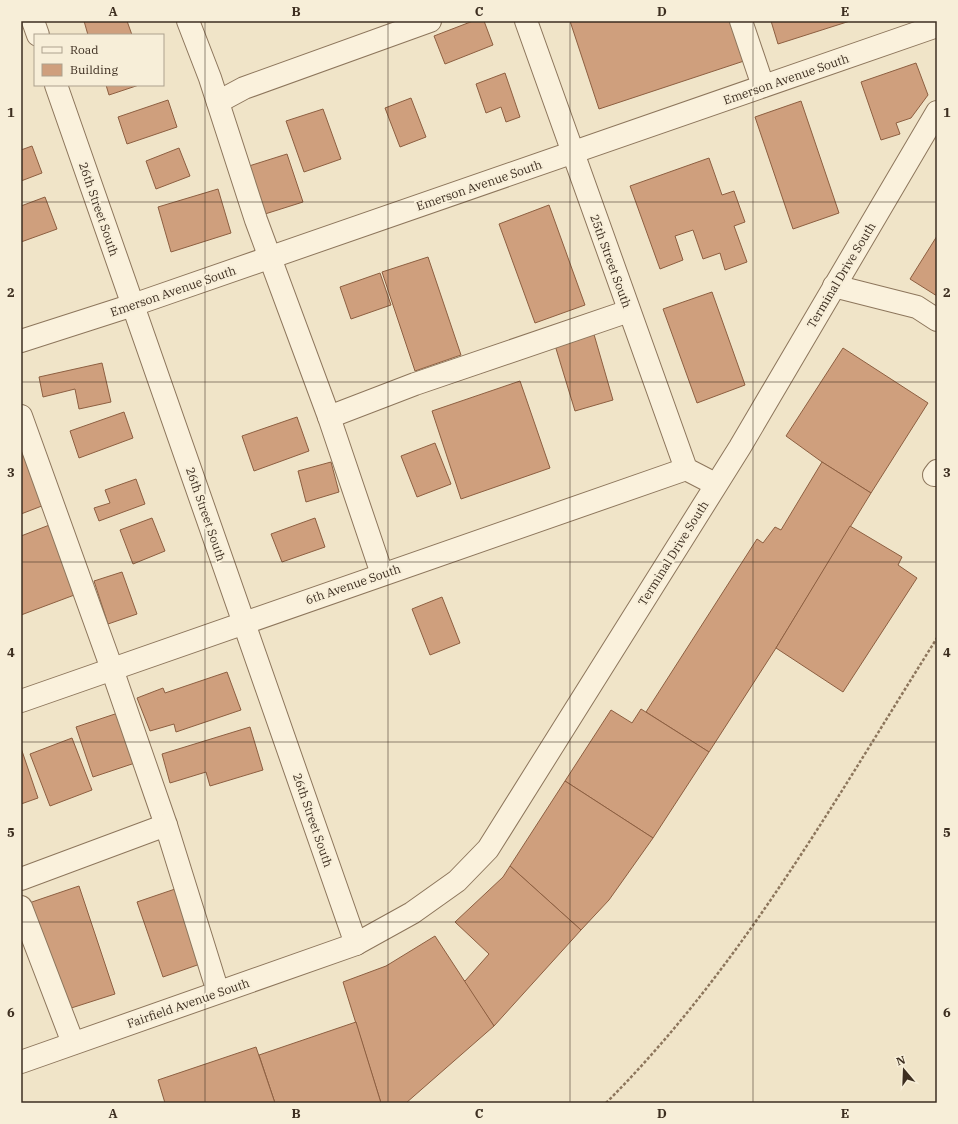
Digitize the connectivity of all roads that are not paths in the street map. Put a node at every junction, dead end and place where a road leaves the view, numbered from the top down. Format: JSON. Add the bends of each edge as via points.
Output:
{"nodes":[{"id":1,"x":33,"y":21,"type":"edge"},
{"id":2,"x":188,"y":21,"type":"edge"},
{"id":3,"x":430,"y":21,"type":"edge"},
{"id":4,"x":526,"y":21,"type":"edge"},
{"id":5,"x":741,"y":21,"type":"edge"},
{"id":6,"x":937,"y":26,"type":"edge"},
{"id":7,"x":38,"y":34,"type":"edge"},
{"id":8,"x":56,"y":86,"type":"edge"},
{"id":9,"x":763,"y":86,"type":"junction"},
{"id":10,"x":218,"y":102,"type":"junction"},
{"id":11,"x":937,"y":112,"type":"edge"},
{"id":12,"x":572,"y":152,"type":"junction"},
{"id":13,"x":270,"y":257,"type":"junction"},
{"id":14,"x":834,"y":286,"type":"junction"},
{"id":15,"x":133,"y":305,"type":"junction"},
{"id":16,"x":629,"y":311,"type":"junction"},
{"id":17,"x":937,"y":320,"type":"edge"},
{"id":18,"x":21,"y":341,"type":"edge"},
{"id":19,"x":21,"y":416,"type":"edge"},
{"id":20,"x":329,"y":417,"type":"junction"},
{"id":21,"x":686,"y":469,"type":"junction"},
{"id":22,"x":715,"y":484,"type":"junction"},
{"id":23,"x":382,"y":574,"type":"junction"},
{"id":24,"x":244,"y":623,"type":"junction"},
{"id":25,"x":112,"y":669,"type":"junction"},
{"id":26,"x":21,"y":701,"type":"edge"},
{"id":27,"x":166,"y":826,"type":"junction"},
{"id":28,"x":21,"y":879,"type":"edge"},
{"id":29,"x":21,"y":908,"type":"edge"},
{"id":30,"x":356,"y":944,"type":"junction"},
{"id":31,"x":218,"y":992,"type":"junction"},
{"id":32,"x":73,"y":1043,"type":"junction"},
{"id":33,"x":21,"y":1062,"type":"edge"}],
"edges":[{"from":1,"to":7,"type":"street"},
{"from":2,"to":10,"type":"street"},
{"from":3,"to":10,"type":"street","via":[[244,88]]},
{"from":4,"to":12,"type":"street","name":"25th Street South"},
{"from":5,"to":9,"type":"street"},
{"from":6,"to":9,"type":"street","name":"Emerson Avenue South"},
{"from":8,"to":15,"type":"street","name":"26th Street South"},
{"from":9,"to":12,"type":"street","name":"Emerson Avenue South"},
{"from":10,"to":13,"type":"street"},
{"from":11,"to":14,"type":"street","name":"Terminal Drive South"},
{"from":12,"to":13,"type":"street","name":"Emerson Avenue South"},
{"from":12,"to":16,"type":"street","name":"25th Street South"},
{"from":13,"to":15,"type":"street","name":"Emerson Avenue South"},
{"from":13,"to":20,"type":"street"},
{"from":14,"to":17,"type":"street","via":[[917,307]]},
{"from":14,"to":22,"type":"street","name":"Terminal Drive South"},
{"from":15,"to":18,"type":"street","name":"Emerson Avenue South"},
{"from":15,"to":24,"type":"street","name":"26th Street South"},
{"from":16,"to":20,"type":"street","via":[[415,384]]},
{"from":16,"to":21,"type":"street","name":"25th Street South"},
{"from":19,"to":25,"type":"street"},
{"from":20,"to":23,"type":"street"},
{"from":21,"to":22,"type":"street"},
{"from":21,"to":23,"type":"street","name":"6th Avenue South"},
{"from":22,"to":30,"type":"street","name":"Terminal Drive South","via":[[488,849],[457,881],[412,913]]},
{"from":23,"to":24,"type":"street","name":"6th Avenue South"},
{"from":24,"to":25,"type":"street","name":"6th Avenue South"},
{"from":24,"to":30,"type":"street","name":"26th Street South"},
{"from":25,"to":26,"type":"street","name":"6th Avenue South"},
{"from":25,"to":27,"type":"street"},
{"from":27,"to":28,"type":"street"},
{"from":27,"to":31,"type":"street"},
{"from":29,"to":32,"type":"street"},
{"from":30,"to":31,"type":"street","name":"Fairfield Avenue South"},
{"from":31,"to":32,"type":"street","name":"Fairfield Avenue South"},
{"from":32,"to":33,"type":"street","name":"Fairfield Avenue South"}]}
